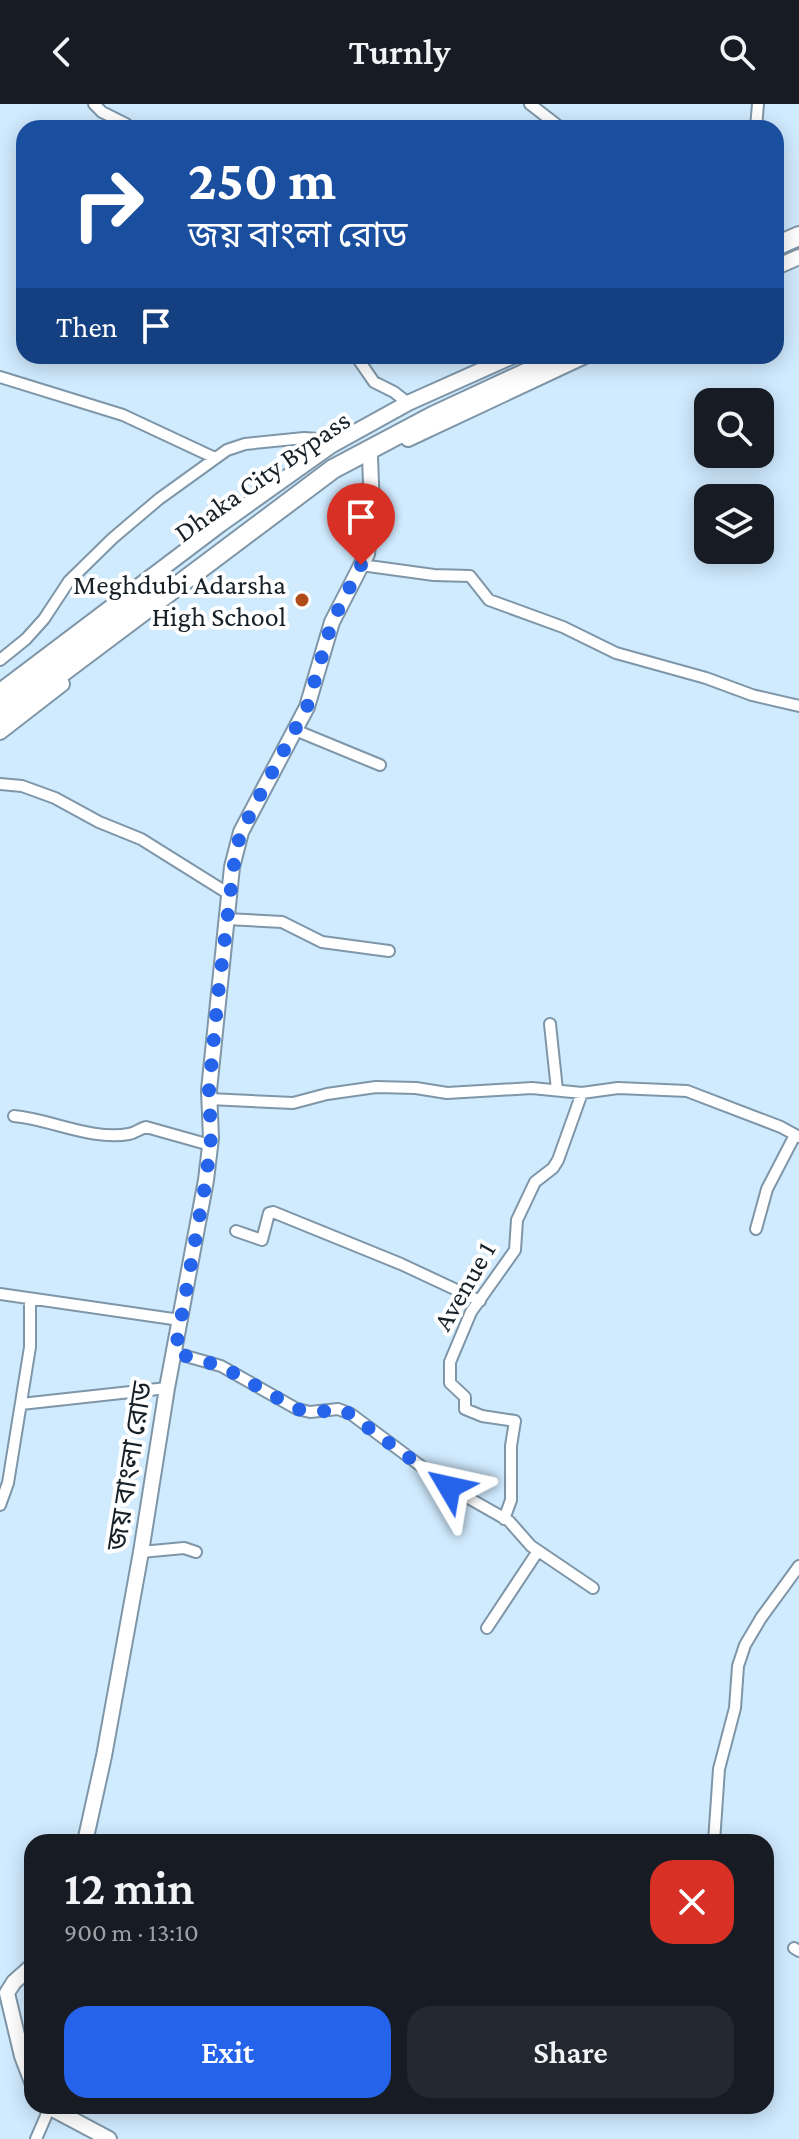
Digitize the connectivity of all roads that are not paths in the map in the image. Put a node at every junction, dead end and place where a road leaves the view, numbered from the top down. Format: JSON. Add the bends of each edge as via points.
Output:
{"nodes":[{"id":1,"x":94,"y":104,"type":"edge"},
{"id":2,"x":530,"y":104,"type":"edge"},
{"id":3,"x":118,"y":120,"type":"edge"},
{"id":4,"x":551,"y":120,"type":"edge"},
{"id":5,"x":362,"y":364,"type":"edge"},
{"id":6,"x":495,"y":364,"type":"edge"},
{"id":7,"x":519,"y":364,"type":"edge"},
{"id":8,"x":545,"y":364,"type":"edge"},
{"id":9,"x":568,"y":364,"type":"edge"},
{"id":10,"x":0,"y":377,"type":"edge"},
{"id":11,"x":408,"y":403,"type":"junction"},
{"id":12,"x":332,"y":445,"type":"junction"},
{"id":13,"x":370,"y":457,"type":"junction"},
{"id":14,"x":215,"y":458,"type":"junction"},
{"id":15,"x":361,"y":565,"type":"junction"},
{"id":16,"x":0,"y":660,"type":"edge"},
{"id":17,"x":0,"y":691,"type":"edge"},
{"id":18,"x":0,"y":703,"type":"edge"},
{"id":19,"x":799,"y":706,"type":"edge"},
{"id":20,"x":0,"y":719,"type":"edge"},
{"id":21,"x":295,"y":730,"type":"junction"},
{"id":22,"x":0,"y":732,"type":"edge"},
{"id":23,"x":380,"y":765,"type":"dead end"},
{"id":24,"x":0,"y":784,"type":"edge"},
{"id":25,"x":229,"y":894,"type":"junction"},
{"id":26,"x":226,"y":919,"type":"junction"},
{"id":27,"x":389,"y":951,"type":"dead end"},
{"id":28,"x":550,"y":1024,"type":"dead end"},
{"id":29,"x":557,"y":1090,"type":"junction"},
{"id":30,"x":582,"y":1093,"type":"junction"},
{"id":31,"x":209,"y":1099,"type":"junction"},
{"id":32,"x":14,"y":1116,"type":"dead end"},
{"id":33,"x":797,"y":1136,"type":"edge"},
{"id":34,"x":210,"y":1145,"type":"junction"},
{"id":35,"x":756,"y":1229,"type":"dead end"},
{"id":36,"x":236,"y":1231,"type":"dead end"},
{"id":37,"x":0,"y":1294,"type":"edge"},
{"id":38,"x":30,"y":1299,"type":"junction"},
{"id":39,"x":480,"y":1301,"type":"junction"},
{"id":40,"x":180,"y":1320,"type":"junction"},
{"id":41,"x":175,"y":1353,"type":"junction"},
{"id":42,"x":167,"y":1388,"type":"junction"},
{"id":43,"x":21,"y":1404,"type":"junction"},
{"id":44,"x":0,"y":1505,"type":"edge"},
{"id":45,"x":504,"y":1519,"type":"junction"},
{"id":46,"x":538,"y":1551,"type":"junction"},
{"id":47,"x":141,"y":1552,"type":"junction"},
{"id":48,"x":196,"y":1552,"type":"dead end"},
{"id":49,"x":799,"y":1566,"type":"edge"},
{"id":50,"x":593,"y":1588,"type":"dead end"},
{"id":51,"x":487,"y":1628,"type":"dead end"},
{"id":52,"x":87,"y":1834,"type":"edge"},
{"id":53,"x":715,"y":1834,"type":"edge"},
{"id":54,"x":24,"y":1973,"type":"edge"},
{"id":55,"x":24,"y":2061,"type":"edge"},
{"id":56,"x":45,"y":2114,"type":"edge"},
{"id":57,"x":61,"y":2114,"type":"edge"},
{"id":58,"x":36,"y":2139,"type":"edge"},
{"id":59,"x":109,"y":2139,"type":"edge"}],
"edges":[{"from":1,"to":3,"type":"street"},
{"from":2,"to":4,"type":"street"},
{"from":5,"to":11,"type":"street","via":[[374,382]]},
{"from":6,"to":11,"type":"street"},
{"from":7,"to":18,"type":"highway","name":"Dhaka City Bypass","via":[[329,459]]},
{"from":8,"to":20,"type":"highway","via":[[333,469]]},
{"from":9,"to":13,"type":"street"},
{"from":10,"to":14,"type":"street","via":[[123,415]]},
{"from":11,"to":12,"type":"street"},
{"from":12,"to":14,"type":"street","via":[[311,437],[245,444]]},
{"from":12,"to":17,"type":"street"},
{"from":13,"to":15,"type":"street","name":"জয় বাংলা রোড","via":[[371,535]]},
{"from":13,"to":22,"type":"street","via":[[240,547]]},
{"from":14,"to":16,"type":"street","via":[[113,538],[72,577],[32,633]]},
{"from":15,"to":19,"type":"street","via":[[470,576],[489,600],[616,653]]},
{"from":15,"to":21,"type":"street","name":"জয় বাংলা রোড","via":[[332,622]]},
{"from":21,"to":23,"type":"street"},
{"from":21,"to":25,"type":"street","name":"জয় বাংলা রোড","via":[[241,832]]},
{"from":24,"to":25,"type":"street","via":[[55,798],[141,839]]},
{"from":25,"to":26,"type":"street","name":"জয় বাংলা রোড"},
{"from":26,"to":27,"type":"street","via":[[282,922],[322,942]]},
{"from":26,"to":31,"type":"street","name":"জয় বাংলা রোড"},
{"from":28,"to":29,"type":"street"},
{"from":29,"to":30,"type":"street"},
{"from":29,"to":31,"type":"street","via":[[447,1093],[376,1087],[293,1103]]},
{"from":30,"to":33,"type":"street","via":[[618,1088],[692,1091]]},
{"from":30,"to":39,"type":"street","name":"Avenue 1","via":[[558,1160],[535,1182],[519,1214],[515,1250]]},
{"from":31,"to":34,"type":"street","name":"জয় বাংলা রোড"},
{"from":32,"to":34,"type":"street","via":[[111,1134],[146,1127]]},
{"from":33,"to":35,"type":"street","via":[[769,1185]]},
{"from":34,"to":40,"type":"street","name":"জয় বাংলা রোড"},
{"from":36,"to":39,"type":"street","via":[[262,1240],[273,1212]]},
{"from":37,"to":38,"type":"street"},
{"from":38,"to":40,"type":"street"},
{"from":38,"to":43,"type":"street","via":[[31,1340]]},
{"from":39,"to":45,"type":"street","name":"Avenue 1","via":[[458,1341],[449,1379],[465,1397],[468,1411],[515,1421],[511,1496]]},
{"from":40,"to":41,"type":"street","name":"জয় বাংলা রোড"},
{"from":41,"to":42,"type":"street","name":"জয় বাংলা রোড"},
{"from":41,"to":45,"type":"street","via":[[221,1366],[297,1409],[344,1410],[449,1487]]},
{"from":42,"to":43,"type":"street"},
{"from":42,"to":47,"type":"street","name":"জয় বাংলা রোড"},
{"from":43,"to":44,"type":"street"},
{"from":45,"to":46,"type":"street"},
{"from":46,"to":50,"type":"street"},
{"from":46,"to":51,"type":"street"},
{"from":47,"to":48,"type":"street"},
{"from":47,"to":52,"type":"street","name":"জয় বাংলা রোড"},
{"from":49,"to":53,"type":"street","via":[[761,1618],[738,1666],[735,1708],[719,1769]]},
{"from":54,"to":55,"type":"street","via":[[7,1993]]},
{"from":56,"to":58,"type":"street"},
{"from":57,"to":59,"type":"street"}]}
